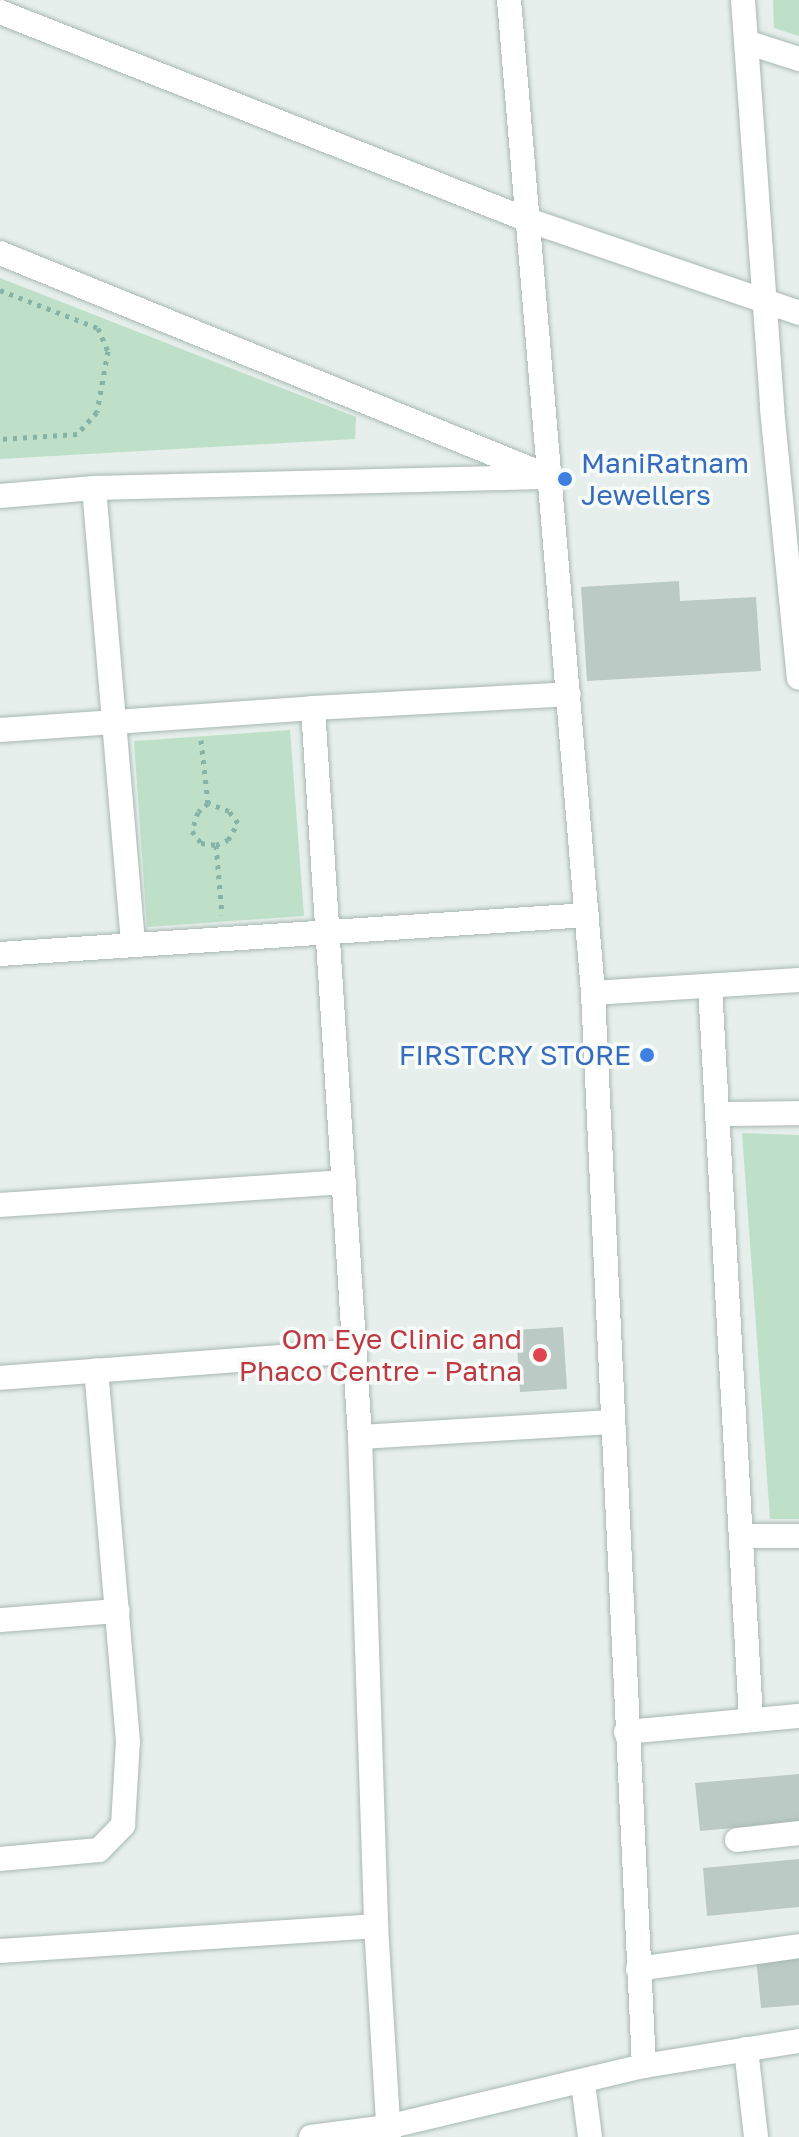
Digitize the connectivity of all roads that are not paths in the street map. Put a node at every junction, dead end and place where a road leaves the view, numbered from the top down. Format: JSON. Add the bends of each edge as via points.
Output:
{"nodes":[{"id":1,"x":509,"y":0,"type":"edge"},
{"id":2,"x":743,"y":0,"type":"edge"},
{"id":3,"x":0,"y":12,"type":"edge"},
{"id":4,"x":746,"y":42,"type":"junction"},
{"id":5,"x":799,"y":59,"type":"edge"},
{"id":6,"x":528,"y":220,"type":"junction"},
{"id":7,"x":0,"y":253,"type":"edge"},
{"id":8,"x":764,"y":299,"type":"junction"},
{"id":9,"x":799,"y":313,"type":"edge"},
{"id":10,"x":550,"y":477,"type":"junction"},
{"id":11,"x":94,"y":488,"type":"junction"},
{"id":12,"x":0,"y":496,"type":"edge"},
{"id":13,"x":793,"y":569,"type":"edge"},
{"id":14,"x":799,"y":678,"type":"edge"},
{"id":15,"x":569,"y":694,"type":"junction"},
{"id":16,"x":313,"y":708,"type":"junction"},
{"id":17,"x":117,"y":720,"type":"junction"},
{"id":18,"x":0,"y":730,"type":"edge"},
{"id":19,"x":587,"y":915,"type":"junction"},
{"id":20,"x":327,"y":934,"type":"junction"},
{"id":21,"x":133,"y":944,"type":"junction"},
{"id":22,"x":0,"y":954,"type":"edge"},
{"id":23,"x":799,"y":980,"type":"edge"},
{"id":24,"x":710,"y":986,"type":"junction"},
{"id":25,"x":593,"y":993,"type":"junction"},
{"id":26,"x":799,"y":1113,"type":"edge"},
{"id":27,"x":721,"y":1114,"type":"junction"},
{"id":28,"x":344,"y":1182,"type":"junction"},
{"id":29,"x":0,"y":1205,"type":"edge"},
{"id":30,"x":355,"y":1351,"type":"junction"},
{"id":31,"x":96,"y":1370,"type":"junction"},
{"id":32,"x":0,"y":1378,"type":"edge"},
{"id":33,"x":612,"y":1422,"type":"junction"},
{"id":34,"x":360,"y":1437,"type":"junction"},
{"id":35,"x":743,"y":1536,"type":"junction"},
{"id":36,"x":799,"y":1536,"type":"edge"},
{"id":37,"x":118,"y":1611,"type":"junction"},
{"id":38,"x":0,"y":1620,"type":"edge"},
{"id":39,"x":799,"y":1716,"type":"edge"},
{"id":40,"x":751,"y":1720,"type":"junction"},
{"id":41,"x":626,"y":1732,"type":"junction"},
{"id":42,"x":799,"y":1833,"type":"edge"},
{"id":43,"x":737,"y":1840,"type":"dead end"},
{"id":44,"x":0,"y":1859,"type":"edge"},
{"id":45,"x":376,"y":1926,"type":"junction"},
{"id":46,"x":799,"y":1946,"type":"edge"},
{"id":47,"x":0,"y":1951,"type":"edge"},
{"id":48,"x":638,"y":1969,"type":"junction"},
{"id":49,"x":799,"y":2041,"type":"edge"},
{"id":50,"x":746,"y":2049,"type":"junction"},
{"id":51,"x":644,"y":2066,"type":"junction"},
{"id":52,"x":583,"y":2083,"type":"junction"},
{"id":53,"x":388,"y":2132,"type":"edge"},
{"id":54,"x":311,"y":2137,"type":"edge"},
{"id":55,"x":590,"y":2137,"type":"edge"},
{"id":56,"x":756,"y":2137,"type":"edge"}],
"edges":[{"from":1,"to":6,"type":"street"},
{"from":2,"to":4,"type":"street"},
{"from":3,"to":6,"type":"street"},
{"from":4,"to":5,"type":"street"},
{"from":4,"to":8,"type":"street"},
{"from":6,"to":8,"type":"street"},
{"from":6,"to":10,"type":"street"},
{"from":7,"to":10,"type":"street"},
{"from":8,"to":9,"type":"street"},
{"from":8,"to":13,"type":"street"},
{"from":10,"to":11,"type":"street"},
{"from":10,"to":15,"type":"street"},
{"from":11,"to":12,"type":"street"},
{"from":11,"to":17,"type":"street"},
{"from":13,"to":14,"type":"street"},
{"from":15,"to":16,"type":"street"},
{"from":15,"to":19,"type":"street"},
{"from":16,"to":17,"type":"street"},
{"from":16,"to":20,"type":"street"},
{"from":17,"to":18,"type":"street"},
{"from":17,"to":21,"type":"street"},
{"from":19,"to":20,"type":"street"},
{"from":19,"to":25,"type":"street"},
{"from":20,"to":21,"type":"street"},
{"from":20,"to":28,"type":"street"},
{"from":21,"to":22,"type":"street"},
{"from":23,"to":24,"type":"street"},
{"from":24,"to":25,"type":"street"},
{"from":24,"to":27,"type":"street"},
{"from":25,"to":33,"type":"street"},
{"from":26,"to":27,"type":"street"},
{"from":27,"to":35,"type":"street"},
{"from":28,"to":29,"type":"street"},
{"from":28,"to":30,"type":"street"},
{"from":30,"to":31,"type":"street"},
{"from":30,"to":34,"type":"street"},
{"from":31,"to":32,"type":"street"},
{"from":31,"to":37,"type":"street"},
{"from":33,"to":34,"type":"street"},
{"from":33,"to":41,"type":"street"},
{"from":34,"to":45,"type":"street"},
{"from":35,"to":36,"type":"street"},
{"from":35,"to":40,"type":"street"},
{"from":37,"to":38,"type":"street"},
{"from":37,"to":44,"type":"street","via":[[128,1742],[123,1825],[99,1850]]},
{"from":39,"to":40,"type":"street"},
{"from":40,"to":41,"type":"street"},
{"from":41,"to":48,"type":"street"},
{"from":42,"to":43,"type":"street"},
{"from":45,"to":47,"type":"street"},
{"from":45,"to":53,"type":"street"},
{"from":46,"to":48,"type":"street"},
{"from":48,"to":51,"type":"street"},
{"from":49,"to":50,"type":"street"},
{"from":50,"to":51,"type":"street"},
{"from":50,"to":56,"type":"street"},
{"from":51,"to":52,"type":"street"},
{"from":52,"to":53,"type":"street"},
{"from":52,"to":55,"type":"street"},
{"from":53,"to":54,"type":"street"}]}
